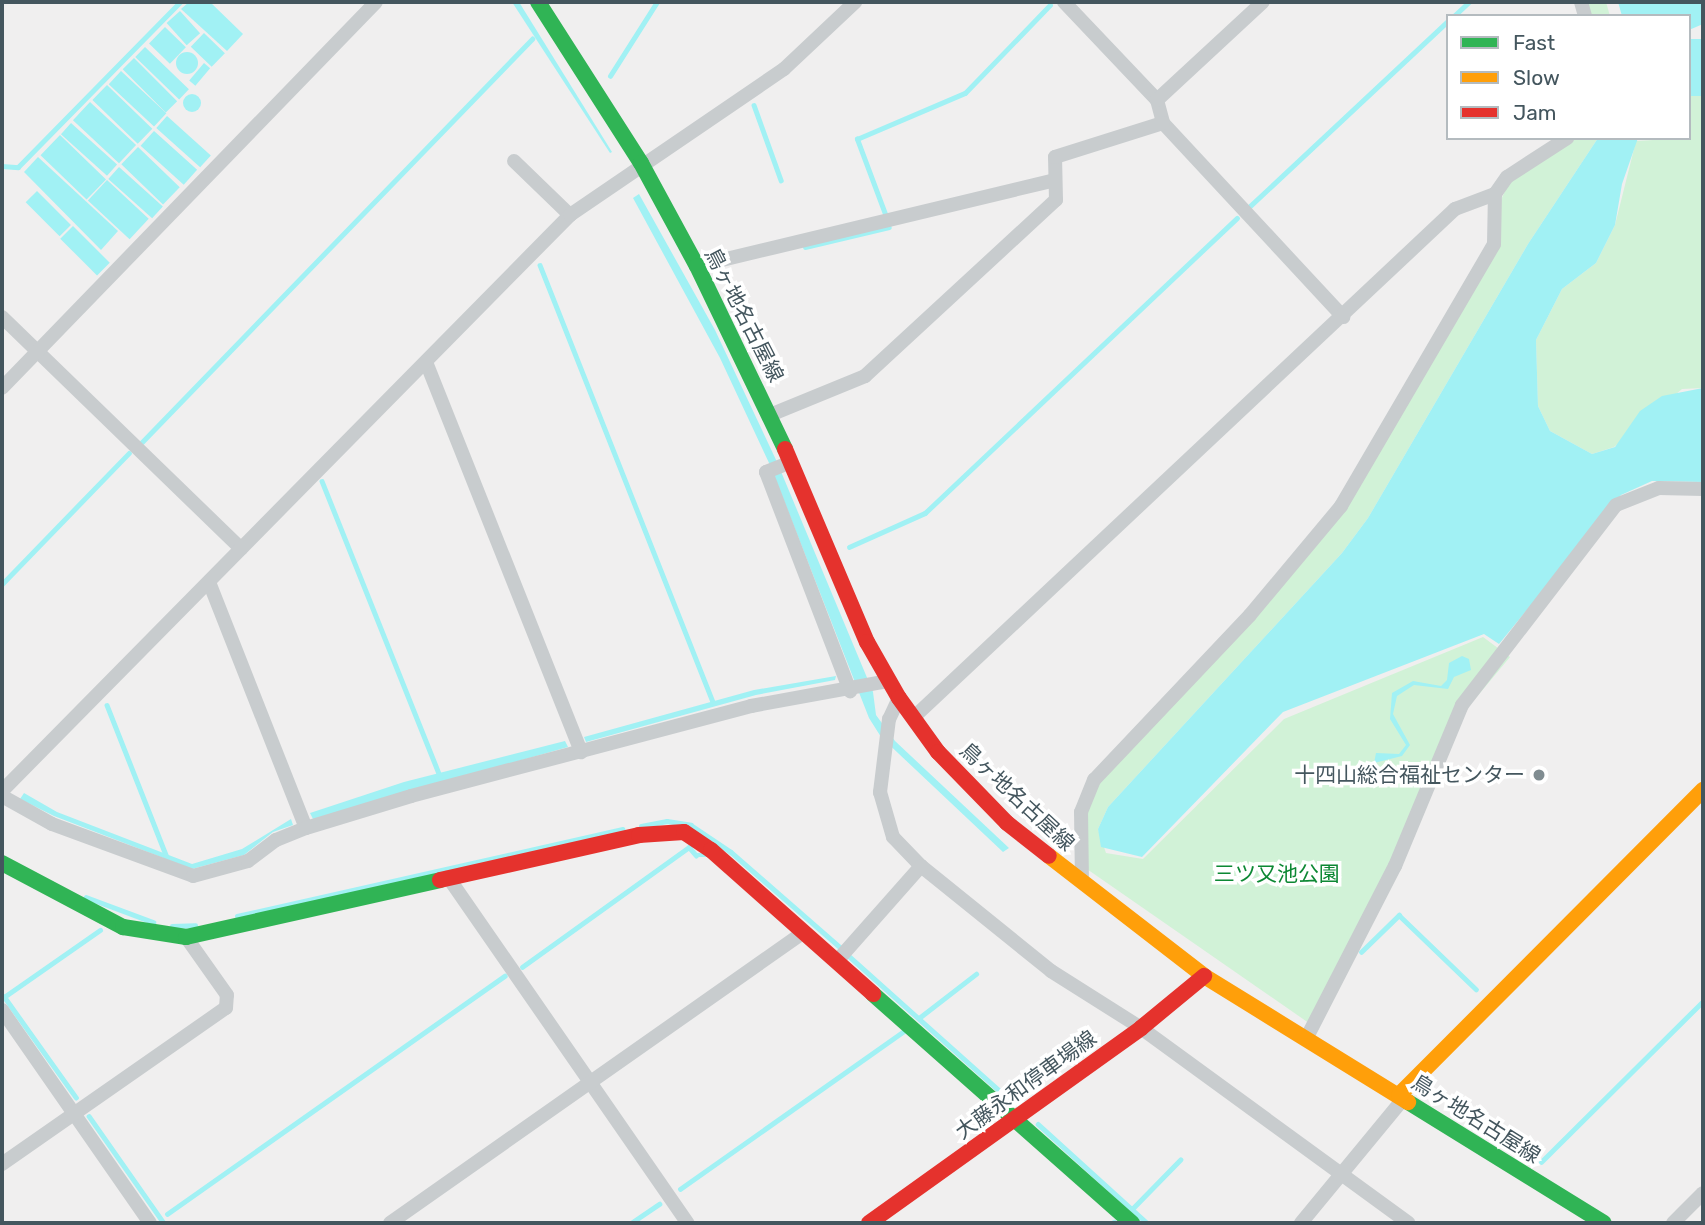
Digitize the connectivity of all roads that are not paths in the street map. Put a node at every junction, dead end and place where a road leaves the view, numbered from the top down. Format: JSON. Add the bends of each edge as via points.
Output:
{"nodes":[{"id":1,"x":376,"y":2,"type":"edge"},
{"id":2,"x":538,"y":2,"type":"edge"},
{"id":3,"x":855,"y":2,"type":"edge"},
{"id":4,"x":1065,"y":2,"type":"edge"},
{"id":5,"x":1263,"y":2,"type":"edge"},
{"id":6,"x":1157,"y":100,"type":"junction"},
{"id":7,"x":1163,"y":123,"type":"junction"},
{"id":8,"x":1564,"y":140,"type":"edge"},
{"id":9,"x":514,"y":161,"type":"dead end"},
{"id":10,"x":641,"y":163,"type":"junction"},
{"id":11,"x":1054,"y":180,"type":"junction"},
{"id":12,"x":1494,"y":194,"type":"junction"},
{"id":13,"x":570,"y":215,"type":"junction"},
{"id":14,"x":697,"y":266,"type":"junction"},
{"id":15,"x":2,"y":317,"type":"edge"},
{"id":16,"x":1343,"y":317,"type":"junction"},
{"id":17,"x":37,"y":352,"type":"junction"},
{"id":18,"x":426,"y":362,"type":"junction"},
{"id":19,"x":2,"y":388,"type":"edge"},
{"id":20,"x":770,"y":415,"type":"junction"},
{"id":21,"x":781,"y":466,"type":"junction"},
{"id":22,"x":1703,"y":489,"type":"edge"},
{"id":23,"x":240,"y":549,"type":"junction"},
{"id":24,"x":209,"y":582,"type":"junction"},
{"id":25,"x":882,"y":682,"type":"junction"},
{"id":26,"x":852,"y":690,"type":"junction"},
{"id":27,"x":899,"y":698,"type":"junction"},
{"id":28,"x":913,"y":718,"type":"junction"},
{"id":29,"x":582,"y":752,"type":"junction"},
{"id":30,"x":1703,"y":790,"type":"edge"},
{"id":31,"x":2,"y":794,"type":"edge"},
{"id":32,"x":306,"y":828,"type":"junction"},
{"id":33,"x":2,"y":863,"type":"edge"},
{"id":34,"x":921,"y":866,"type":"junction"},
{"id":35,"x":449,"y":877,"type":"junction"},
{"id":36,"x":1082,"y":881,"type":"junction"},
{"id":37,"x":804,"y":932,"type":"junction"},
{"id":38,"x":186,"y":937,"type":"junction"},
{"id":39,"x":837,"y":961,"type":"junction"},
{"id":40,"x":1204,"y":976,"type":"junction"},
{"id":41,"x":2,"y":1010,"type":"edge"},
{"id":42,"x":1141,"y":1028,"type":"junction"},
{"id":43,"x":1306,"y":1039,"type":"junction"},
{"id":44,"x":590,"y":1082,"type":"junction"},
{"id":45,"x":1402,"y":1097,"type":"junction"},
{"id":46,"x":74,"y":1114,"type":"junction"},
{"id":47,"x":1016,"y":1119,"type":"junction"},
{"id":48,"x":2,"y":1164,"type":"edge"},
{"id":49,"x":1342,"y":1177,"type":"junction"},
{"id":50,"x":1703,"y":1193,"type":"edge"},
{"id":51,"x":150,"y":1223,"type":"edge"},
{"id":52,"x":390,"y":1223,"type":"edge"},
{"id":53,"x":688,"y":1223,"type":"edge"},
{"id":54,"x":869,"y":1223,"type":"edge"},
{"id":55,"x":1132,"y":1223,"type":"edge"},
{"id":56,"x":1301,"y":1223,"type":"edge"},
{"id":57,"x":1408,"y":1223,"type":"edge"},
{"id":58,"x":1604,"y":1223,"type":"edge"},
{"id":59,"x":1673,"y":1223,"type":"edge"}],
"edges":[{"from":1,"to":17,"type":"street"},
{"from":2,"to":10,"type":"main road","name":"鳥ヶ地名古屋線"},
{"from":3,"to":10,"type":"street","via":[[784,69]]},
{"from":4,"to":6,"type":"street"},
{"from":5,"to":6,"type":"street"},
{"from":6,"to":7,"type":"street"},
{"from":7,"to":11,"type":"street","via":[[1066,150],[1055,156]]},
{"from":7,"to":16,"type":"street"},
{"from":8,"to":12,"type":"street","via":[[1507,177]]},
{"from":9,"to":13,"type":"street"},
{"from":10,"to":13,"type":"street"},
{"from":10,"to":14,"type":"main road","name":"鳥ヶ地名古屋線"},
{"from":11,"to":14,"type":"street"},
{"from":11,"to":20,"type":"street","via":[[1056,200],[865,376]]},
{"from":12,"to":16,"type":"street","via":[[1455,209]]},
{"from":12,"to":36,"type":"street","via":[[1494,244],[1341,506],[1250,615],[1094,780],[1081,812]]},
{"from":13,"to":18,"type":"street"},
{"from":14,"to":20,"type":"main road","name":"鳥ヶ地名古屋線"},
{"from":15,"to":17,"type":"street"},
{"from":16,"to":28,"type":"street","via":[[1160,482]]},
{"from":17,"to":19,"type":"street"},
{"from":17,"to":23,"type":"street"},
{"from":18,"to":23,"type":"street"},
{"from":18,"to":29,"type":"street"},
{"from":20,"to":21,"type":"main road","name":"鳥ヶ地名古屋線"},
{"from":21,"to":25,"type":"main road","name":"鳥ヶ地名古屋線"},
{"from":21,"to":26,"type":"street","via":[[766,472]]},
{"from":22,"to":43,"type":"street","via":[[1659,488],[1616,505],[1462,705],[1395,866]]},
{"from":23,"to":24,"type":"street"},
{"from":24,"to":31,"type":"street"},
{"from":24,"to":32,"type":"street"},
{"from":25,"to":26,"type":"street"},
{"from":25,"to":27,"type":"main road","name":"鳥ヶ地名古屋線"},
{"from":26,"to":29,"type":"street","via":[[751,706]]},
{"from":27,"to":28,"type":"main road","name":"鳥ヶ地名古屋線"},
{"from":27,"to":34,"type":"street","via":[[889,719],[880,792],[893,837]]},
{"from":28,"to":36,"type":"main road","name":"鳥ヶ地名古屋線","via":[[969,787]]},
{"from":29,"to":32,"type":"street"},
{"from":30,"to":45,"type":"main road"},
{"from":31,"to":32,"type":"street","via":[[52,824],[193,876],[248,861],[276,840]]},
{"from":33,"to":38,"type":"main road","via":[[123,927]]},
{"from":34,"to":39,"type":"street"},
{"from":34,"to":42,"type":"street","via":[[1051,971]]},
{"from":35,"to":37,"type":"main road","via":[[667,830],[684,832]]},
{"from":35,"to":38,"type":"main road"},
{"from":35,"to":44,"type":"street"},
{"from":36,"to":40,"type":"main road","name":"鳥ヶ地名古屋線"},
{"from":37,"to":39,"type":"main road"},
{"from":37,"to":44,"type":"street"},
{"from":38,"to":46,"type":"street","via":[[227,995],[226,1008]]},
{"from":39,"to":47,"type":"main road"},
{"from":40,"to":42,"type":"main road","name":"大藤永和停車場線"},
{"from":40,"to":43,"type":"main road","name":"鳥ヶ地名古屋線"},
{"from":41,"to":46,"type":"street"},
{"from":42,"to":47,"type":"main road","name":"大藤永和停車場線"},
{"from":42,"to":49,"type":"street"},
{"from":43,"to":45,"type":"main road","name":"鳥ヶ地名古屋線"},
{"from":44,"to":52,"type":"street"},
{"from":44,"to":53,"type":"street"},
{"from":45,"to":49,"type":"street"},
{"from":45,"to":58,"type":"main road","name":"鳥ヶ地名古屋線"},
{"from":46,"to":48,"type":"street"},
{"from":46,"to":51,"type":"street"},
{"from":47,"to":54,"type":"main road","name":"大藤永和停車場線"},
{"from":47,"to":55,"type":"main road"},
{"from":49,"to":56,"type":"street"},
{"from":49,"to":57,"type":"street"},
{"from":50,"to":59,"type":"street"}]}
